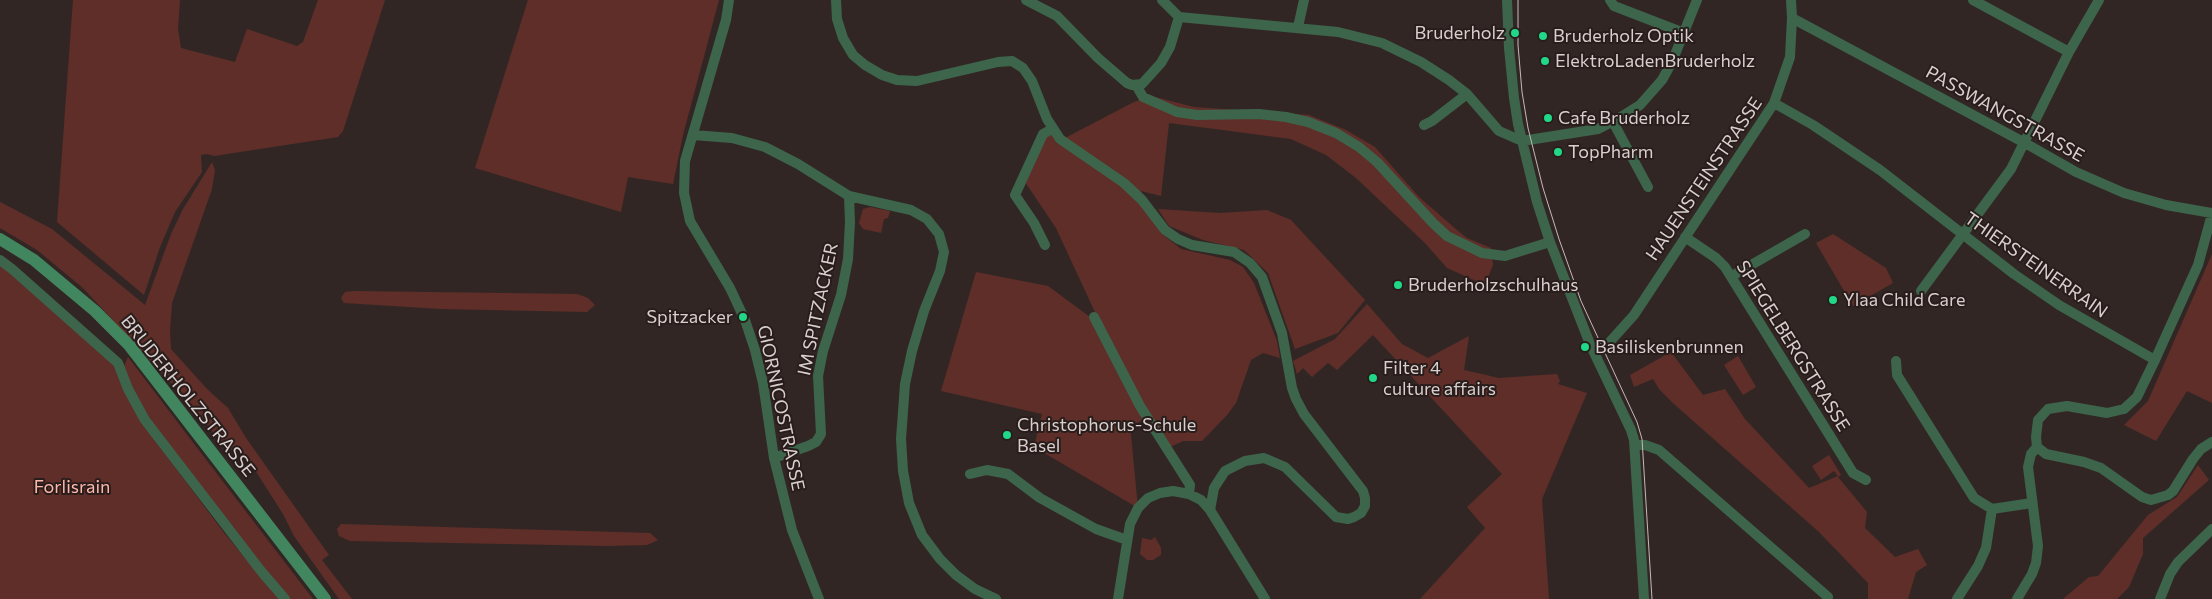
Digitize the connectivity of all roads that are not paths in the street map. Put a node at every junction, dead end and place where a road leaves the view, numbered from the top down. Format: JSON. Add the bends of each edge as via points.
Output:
{"nodes":[{"id":1,"x":729,"y":0,"type":"edge"},
{"id":2,"x":836,"y":0,"type":"edge"},
{"id":3,"x":1026,"y":0,"type":"edge"},
{"id":4,"x":1162,"y":0,"type":"edge"},
{"id":5,"x":1304,"y":0,"type":"edge"},
{"id":6,"x":1507,"y":0,"type":"edge"},
{"id":7,"x":1610,"y":0,"type":"edge"},
{"id":8,"x":1697,"y":0,"type":"edge"},
{"id":9,"x":1791,"y":0,"type":"edge"},
{"id":10,"x":1973,"y":0,"type":"edge"},
{"id":11,"x":2099,"y":0,"type":"edge"},
{"id":12,"x":1179,"y":17,"type":"junction"},
{"id":13,"x":1792,"y":18,"type":"junction"},
{"id":14,"x":1298,"y":27,"type":"junction"},
{"id":15,"x":1684,"y":33,"type":"junction"},
{"id":16,"x":2069,"y":52,"type":"junction"},
{"id":17,"x":1136,"y":85,"type":"junction"},
{"id":18,"x":1467,"y":94,"type":"junction"},
{"id":19,"x":1774,"y":103,"type":"junction"},
{"id":20,"x":1612,"y":122,"type":"junction"},
{"id":21,"x":1424,"y":125,"type":"dead end"},
{"id":22,"x":1052,"y":129,"type":"junction"},
{"id":23,"x":693,"y":135,"type":"junction"},
{"id":24,"x":1522,"y":140,"type":"junction"},
{"id":25,"x":2026,"y":143,"type":"junction"},
{"id":26,"x":1648,"y":187,"type":"dead end"},
{"id":27,"x":849,"y":196,"type":"junction"},
{"id":28,"x":2212,"y":214,"type":"edge"},
{"id":29,"x":1805,"y":234,"type":"dead end"},
{"id":30,"x":1963,"y":235,"type":"junction"},
{"id":31,"x":1685,"y":237,"type":"junction"},
{"id":32,"x":0,"y":239,"type":"edge"},
{"id":33,"x":1550,"y":242,"type":"junction"},
{"id":34,"x":1045,"y":245,"type":"dead end"},
{"id":35,"x":0,"y":260,"type":"edge"},
{"id":36,"x":1732,"y":276,"type":"junction"},
{"id":37,"x":1921,"y":291,"type":"dead end"},
{"id":38,"x":1094,"y":317,"type":"dead end"},
{"id":39,"x":1595,"y":353,"type":"junction"},
{"id":40,"x":2155,"y":360,"type":"junction"},
{"id":41,"x":1896,"y":361,"type":"dead end"},
{"id":42,"x":2212,"y":442,"type":"edge"},
{"id":43,"x":1635,"y":445,"type":"junction"},
{"id":44,"x":2036,"y":447,"type":"junction"},
{"id":45,"x":774,"y":458,"type":"junction"},
{"id":46,"x":970,"y":474,"type":"dead end"},
{"id":47,"x":1866,"y":480,"type":"dead end"},
{"id":48,"x":1189,"y":494,"type":"junction"},
{"id":49,"x":2032,"y":503,"type":"junction"},
{"id":50,"x":1992,"y":509,"type":"junction"},
{"id":51,"x":1210,"y":510,"type":"junction"},
{"id":52,"x":2210,"y":535,"type":"edge"},
{"id":53,"x":1127,"y":540,"type":"junction"},
{"id":54,"x":1827,"y":598,"type":"edge"},
{"id":55,"x":285,"y":599,"type":"edge"},
{"id":56,"x":325,"y":599,"type":"edge"},
{"id":57,"x":819,"y":599,"type":"edge"},
{"id":58,"x":996,"y":599,"type":"edge"},
{"id":59,"x":1118,"y":599,"type":"edge"},
{"id":60,"x":1265,"y":599,"type":"edge"},
{"id":61,"x":1644,"y":599,"type":"edge"},
{"id":62,"x":1957,"y":599,"type":"edge"},
{"id":63,"x":2017,"y":599,"type":"edge"},
{"id":64,"x":2160,"y":599,"type":"edge"}],
"edges":[{"from":1,"to":23,"type":"street","name":"GIORNICOSTRASSE"},
{"from":2,"to":22,"type":"street","via":[[836,19],[843,38],[853,54],[874,70],[897,80],[917,81],[1012,61],[1023,68],[1032,81]]},
{"from":3,"to":17,"type":"street","via":[[1057,16],[1127,84]]},
{"from":4,"to":12,"type":"street"},
{"from":5,"to":14,"type":"street"},
{"from":6,"to":24,"type":"street","via":[[1514,98]]},
{"from":7,"to":15,"type":"street","via":[[1614,6]]},
{"from":8,"to":15,"type":"street"},
{"from":9,"to":13,"type":"street","name":"HAUENSTEINSTRASSE"},
{"from":10,"to":16,"type":"street"},
{"from":11,"to":16,"type":"street"},
{"from":12,"to":14,"type":"street"},
{"from":12,"to":17,"type":"street","via":[[1170,47],[1161,63],[1146,80]]},
{"from":13,"to":19,"type":"street","name":"HAUENSTEINSTRASSE","via":[[1790,57]]},
{"from":13,"to":25,"type":"street","name":"PASSWANGSTRASSE"},
{"from":14,"to":18,"type":"street","via":[[1338,32],[1382,43],[1421,62]]},
{"from":15,"to":20,"type":"street","via":[[1662,80],[1640,105]]},
{"from":16,"to":25,"type":"street"},
{"from":17,"to":33,"type":"street","via":[[1143,97],[1177,112],[1197,116],[1259,114],[1286,117],[1336,133],[1377,162],[1447,236],[1482,253],[1505,256]]},
{"from":18,"to":21,"type":"street"},
{"from":18,"to":24,"type":"street","via":[[1499,131]]},
{"from":19,"to":30,"type":"street","name":"THIERSTEINERRAIN","via":[[1880,170]]},
{"from":19,"to":31,"type":"street","name":"HAUENSTEINSTRASSE"},
{"from":20,"to":24,"type":"street","via":[[1598,129]]},
{"from":20,"to":26,"type":"street"},
{"from":22,"to":34,"type":"street","via":[[1044,134],[1015,195]]},
{"from":22,"to":51,"type":"street","via":[[1060,139],[1124,183],[1165,230],[1178,239],[1192,245],[1234,252],[1256,270],[1282,332],[1296,399],[1365,498],[1361,513],[1341,519],[1285,467],[1264,458],[1225,471],[1214,488]]},
{"from":23,"to":27,"type":"street","via":[[732,138],[764,147]]},
{"from":23,"to":45,"type":"street","name":"GIORNICOSTRASSE","via":[[685,161],[684,185],[690,221],[745,320],[763,383]]},
{"from":24,"to":33,"type":"street"},
{"from":25,"to":28,"type":"street","name":"PASSWANGSTRASSE","via":[[2076,172],[2124,193],[2166,206]]},
{"from":25,"to":30,"type":"street"},
{"from":27,"to":45,"type":"street","name":"IM SPITZACKER","via":[[848,259],[818,376],[820,434],[816,442]]},
{"from":27,"to":58,"type":"street","via":[[911,210],[927,219],[939,234],[944,252],[940,271],[924,311],[905,384],[901,424],[903,471],[909,503],[927,541],[940,559],[975,589]]},
{"from":28,"to":40,"type":"street","via":[[2198,264]]},
{"from":29,"to":36,"type":"street"},
{"from":30,"to":37,"type":"street"},
{"from":30,"to":40,"type":"street","name":"THIERSTEINERRAIN","via":[[2059,305]]},
{"from":31,"to":36,"type":"street","name":"SPIEGELBERGSTRASSE","via":[[1716,258]]},
{"from":31,"to":39,"type":"street","name":"HAUENSTEINSTRASSE","via":[[1634,315],[1607,345]]},
{"from":32,"to":56,"type":"main road","name":"BRUDERHOLZSTRASSE","via":[[34,260],[95,311],[129,346]]},
{"from":33,"to":39,"type":"street"},
{"from":35,"to":55,"type":"street","via":[[118,363],[145,420]]},
{"from":36,"to":47,"type":"street","name":"SPIEGELBERGSTRASSE","via":[[1853,473]]},
{"from":38,"to":48,"type":"street","via":[[1140,406],[1190,484]]},
{"from":39,"to":43,"type":"street"},
{"from":40,"to":44,"type":"street","via":[[2137,397],[2124,409],[2107,413],[2067,406],[2048,409],[2038,420]]},
{"from":41,"to":50,"type":"street","via":[[1897,375],[1966,487],[1974,498]]},
{"from":42,"to":44,"type":"street","via":[[2193,459],[2173,491],[2150,500],[2101,468],[2046,454]]},
{"from":43,"to":54,"type":"street","via":[[1659,450]]},
{"from":43,"to":61,"type":"street"},
{"from":44,"to":49,"type":"street","via":[[2028,466]]},
{"from":45,"to":57,"type":"street","name":"GIORNICOSTRASSE","via":[[792,530]]},
{"from":46,"to":53,"type":"street","via":[[988,470],[1008,474],[1040,498],[1096,529]]},
{"from":48,"to":51,"type":"street"},
{"from":48,"to":53,"type":"street","via":[[1173,491],[1148,498],[1138,508]]},
{"from":49,"to":50,"type":"street"},
{"from":49,"to":63,"type":"street","via":[[2038,546],[2036,563]]},
{"from":50,"to":62,"type":"street","via":[[1986,548]]},
{"from":51,"to":60,"type":"street"},
{"from":52,"to":64,"type":"street","via":[[2178,562]]},
{"from":53,"to":59,"type":"street"}]}
